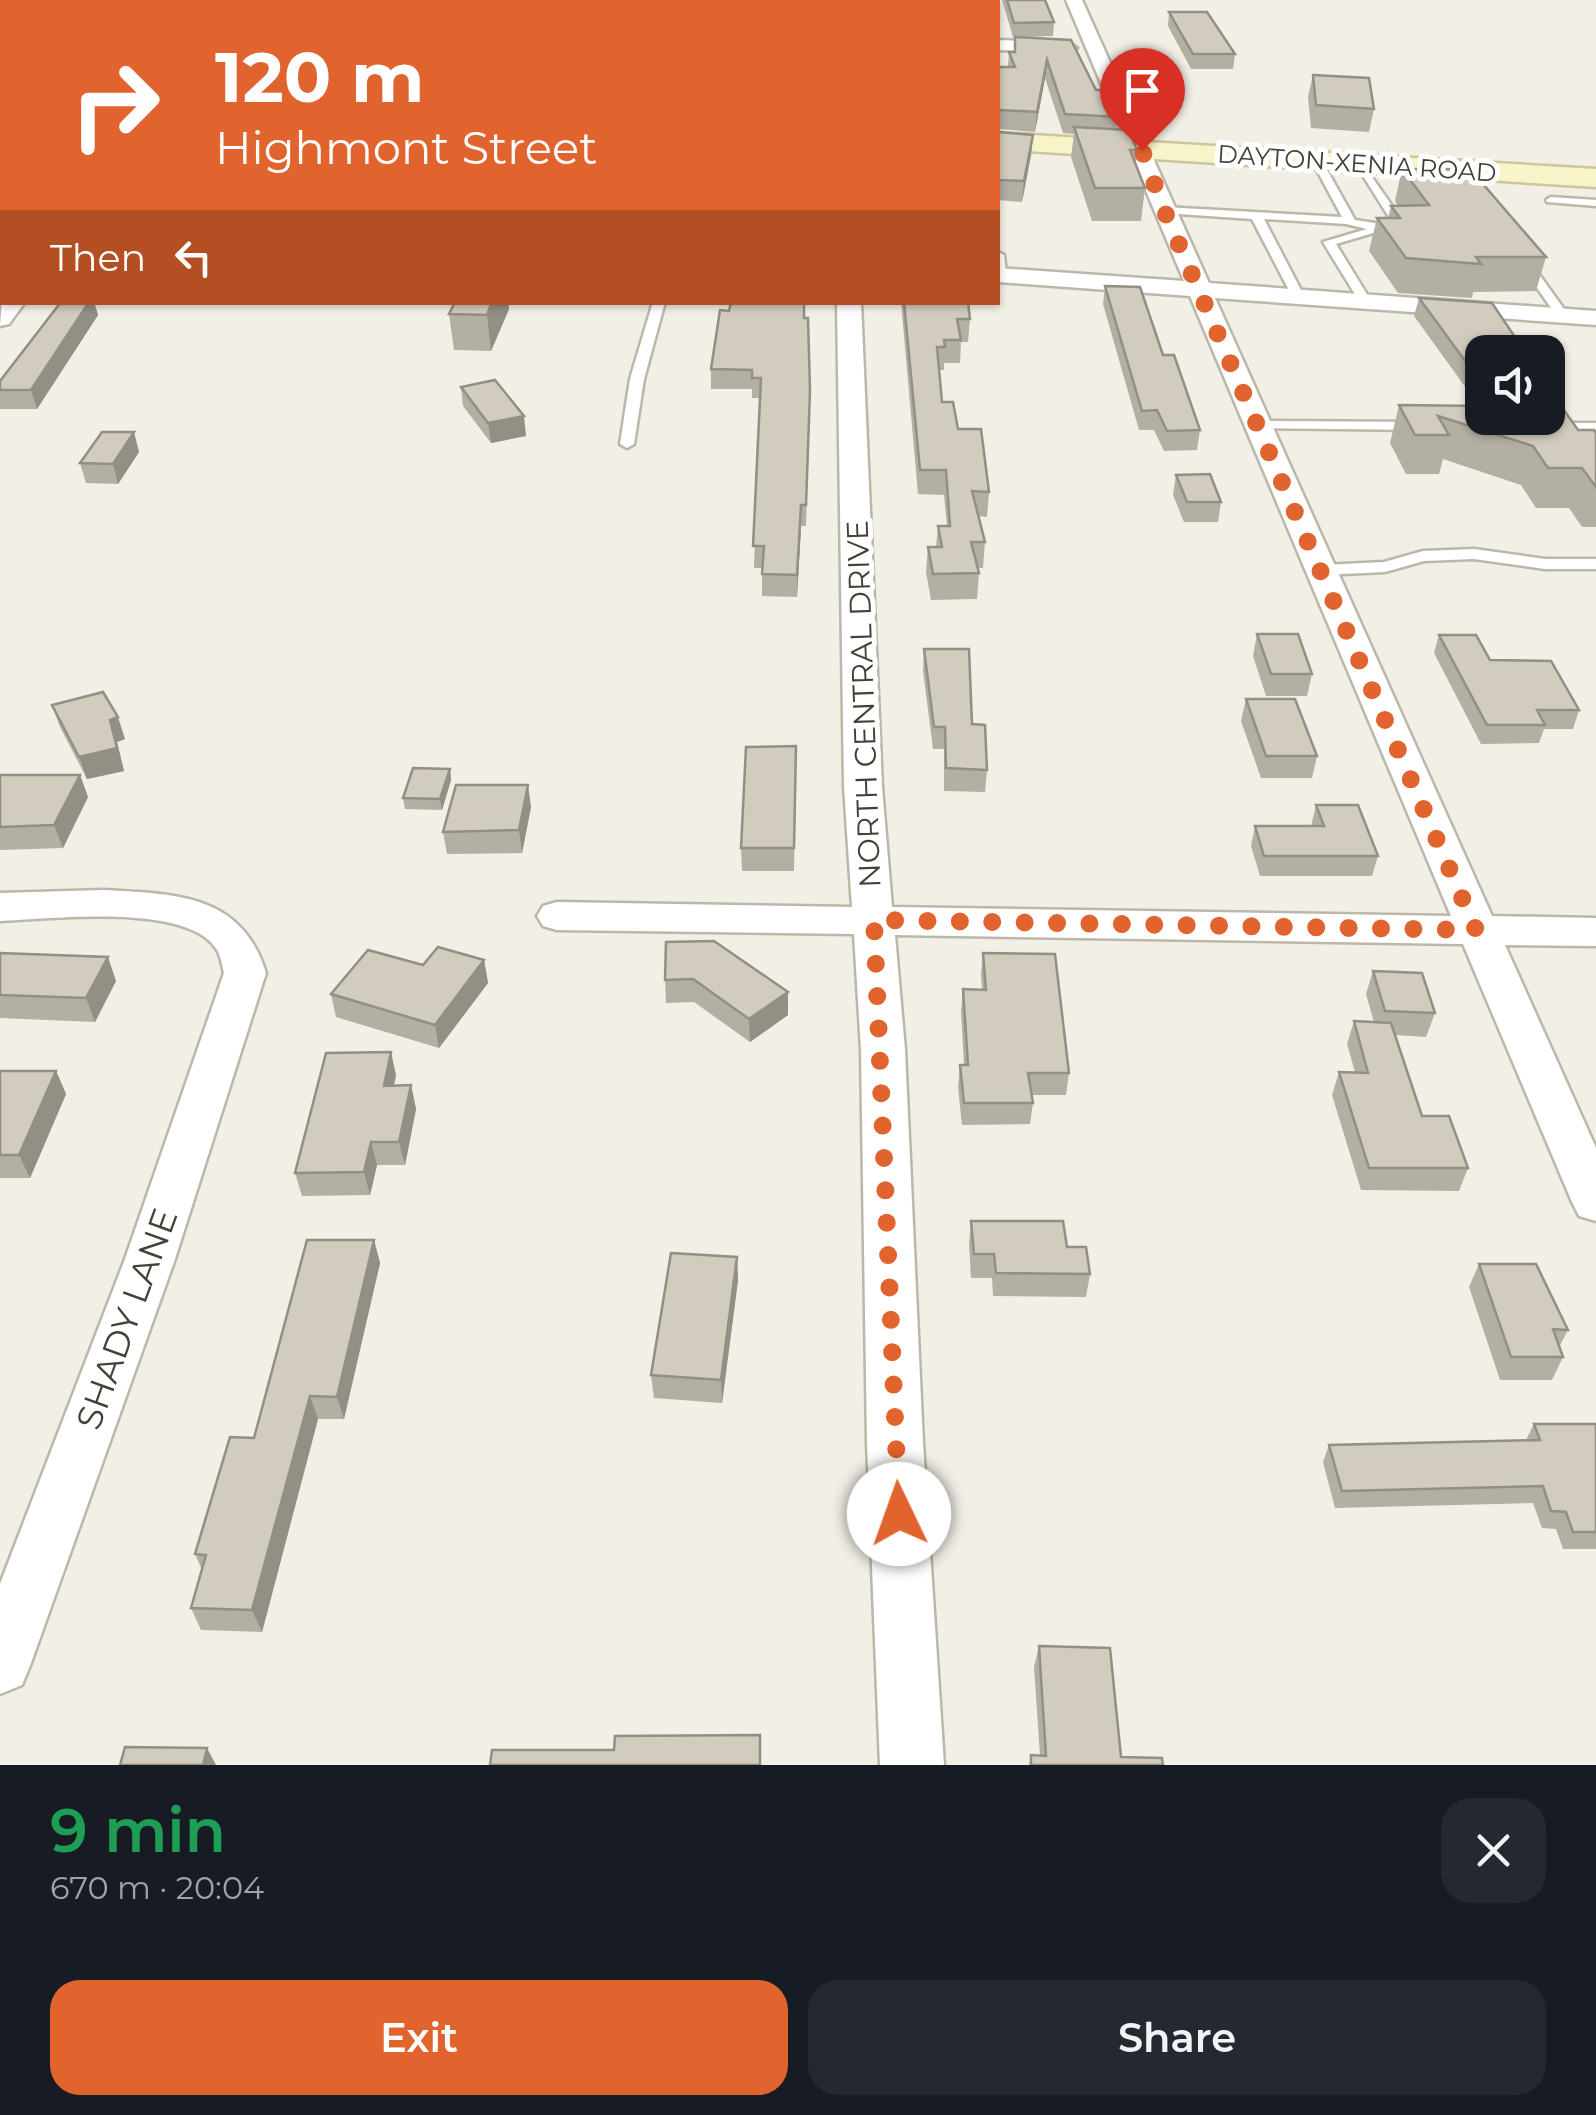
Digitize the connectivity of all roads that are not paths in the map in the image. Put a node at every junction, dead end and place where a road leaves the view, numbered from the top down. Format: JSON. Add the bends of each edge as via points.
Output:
{"nodes":[{"id":1,"x":1074,"y":0,"type":"edge"},
{"id":2,"x":1000,"y":44,"type":"edge"},
{"id":3,"x":1095,"y":50,"type":"junction"},
{"id":4,"x":1000,"y":140,"type":"edge"},
{"id":5,"x":1142,"y":150,"type":"junction"},
{"id":6,"x":1317,"y":160,"type":"junction"},
{"id":7,"x":1360,"y":163,"type":"junction"},
{"id":8,"x":1596,"y":178,"type":"edge"},
{"id":9,"x":1377,"y":190,"type":"junction"},
{"id":10,"x":1395,"y":190,"type":"dead end"},
{"id":11,"x":1551,"y":200,"type":"dead end"},
{"id":12,"x":1596,"y":204,"type":"edge"},
{"id":13,"x":1164,"y":210,"type":"junction"},
{"id":14,"x":1256,"y":216,"type":"junction"},
{"id":15,"x":1350,"y":221,"type":"junction"},
{"id":16,"x":1377,"y":230,"type":"junction"},
{"id":17,"x":1513,"y":247,"type":"edge"},
{"id":18,"x":1000,"y":268,"type":"edge"},
{"id":19,"x":1199,"y":288,"type":"junction"},
{"id":20,"x":1298,"y":296,"type":"junction"},
{"id":21,"x":1365,"y":301,"type":"junction"},
{"id":22,"x":659,"y":305,"type":"edge"},
{"id":23,"x":850,"y":305,"type":"edge"},
{"id":24,"x":1563,"y":316,"type":"junction"},
{"id":25,"x":1596,"y":318,"type":"edge"},
{"id":26,"x":1258,"y":424,"type":"junction"},
{"id":27,"x":1442,"y":426,"type":"edge"},
{"id":28,"x":1565,"y":427,"type":"edge"},
{"id":29,"x":1596,"y":427,"type":"edge"},
{"id":30,"x":627,"y":444,"type":"dead end"},
{"id":31,"x":1596,"y":564,"type":"edge"},
{"id":32,"x":1322,"y":570,"type":"junction"},
{"id":33,"x":0,"y":907,"type":"edge"},
{"id":34,"x":558,"y":916,"type":"dead end"},
{"id":35,"x":874,"y":920,"type":"junction"},
{"id":36,"x":1476,"y":930,"type":"junction"},
{"id":37,"x":1596,"y":932,"type":"edge"},
{"id":38,"x":1596,"y":1202,"type":"edge"},
{"id":39,"x":0,"y":1662,"type":"edge"},
{"id":40,"x":912,"y":1765,"type":"edge"}],
"edges":[{"from":1,"to":3,"type":"street"},
{"from":2,"to":3,"type":"street"},
{"from":3,"to":5,"type":"street"},
{"from":4,"to":5,"type":"main road","name":"DAYTON-XENIA ROAD"},
{"from":5,"to":6,"type":"main road","name":"DAYTON-XENIA ROAD"},
{"from":5,"to":13,"type":"street"},
{"from":6,"to":7,"type":"main road","name":"DAYTON-XENIA ROAD"},
{"from":6,"to":15,"type":"lane"},
{"from":7,"to":8,"type":"main road","name":"DAYTON-XENIA ROAD","via":[[1457,175]]},
{"from":7,"to":9,"type":"lane"},
{"from":9,"to":10,"type":"lane"},
{"from":9,"to":16,"type":"lane","via":[[1398,223]]},
{"from":11,"to":12,"type":"lane"},
{"from":13,"to":14,"type":"lane"},
{"from":13,"to":19,"type":"street"},
{"from":14,"to":15,"type":"lane"},
{"from":14,"to":20,"type":"lane"},
{"from":15,"to":16,"type":"lane"},
{"from":16,"to":21,"type":"lane","via":[[1329,242]]},
{"from":17,"to":24,"type":"lane"},
{"from":18,"to":19,"type":"street"},
{"from":19,"to":20,"type":"street"},
{"from":19,"to":26,"type":"street"},
{"from":20,"to":21,"type":"street"},
{"from":21,"to":24,"type":"street"},
{"from":22,"to":30,"type":"lane"},
{"from":23,"to":35,"type":"street","name":"NORTH CENTRAL DRIVE","via":[[863,787]]},
{"from":24,"to":25,"type":"street"},
{"from":26,"to":27,"type":"lane"},
{"from":26,"to":32,"type":"street"},
{"from":28,"to":29,"type":"lane"},
{"from":31,"to":32,"type":"lane","via":[[1474,554]]},
{"from":32,"to":36,"type":"street"},
{"from":33,"to":39,"type":"street","name":"SHADY LANE","via":[[137,906],[201,916],[228,931],[242,949],[245,973],[150,1258]]},
{"from":34,"to":35,"type":"street"},
{"from":35,"to":36,"type":"street"},
{"from":35,"to":40,"type":"street","name":"NORTH CENTRAL DRIVE"},
{"from":36,"to":37,"type":"street"},
{"from":36,"to":38,"type":"street"}]}
